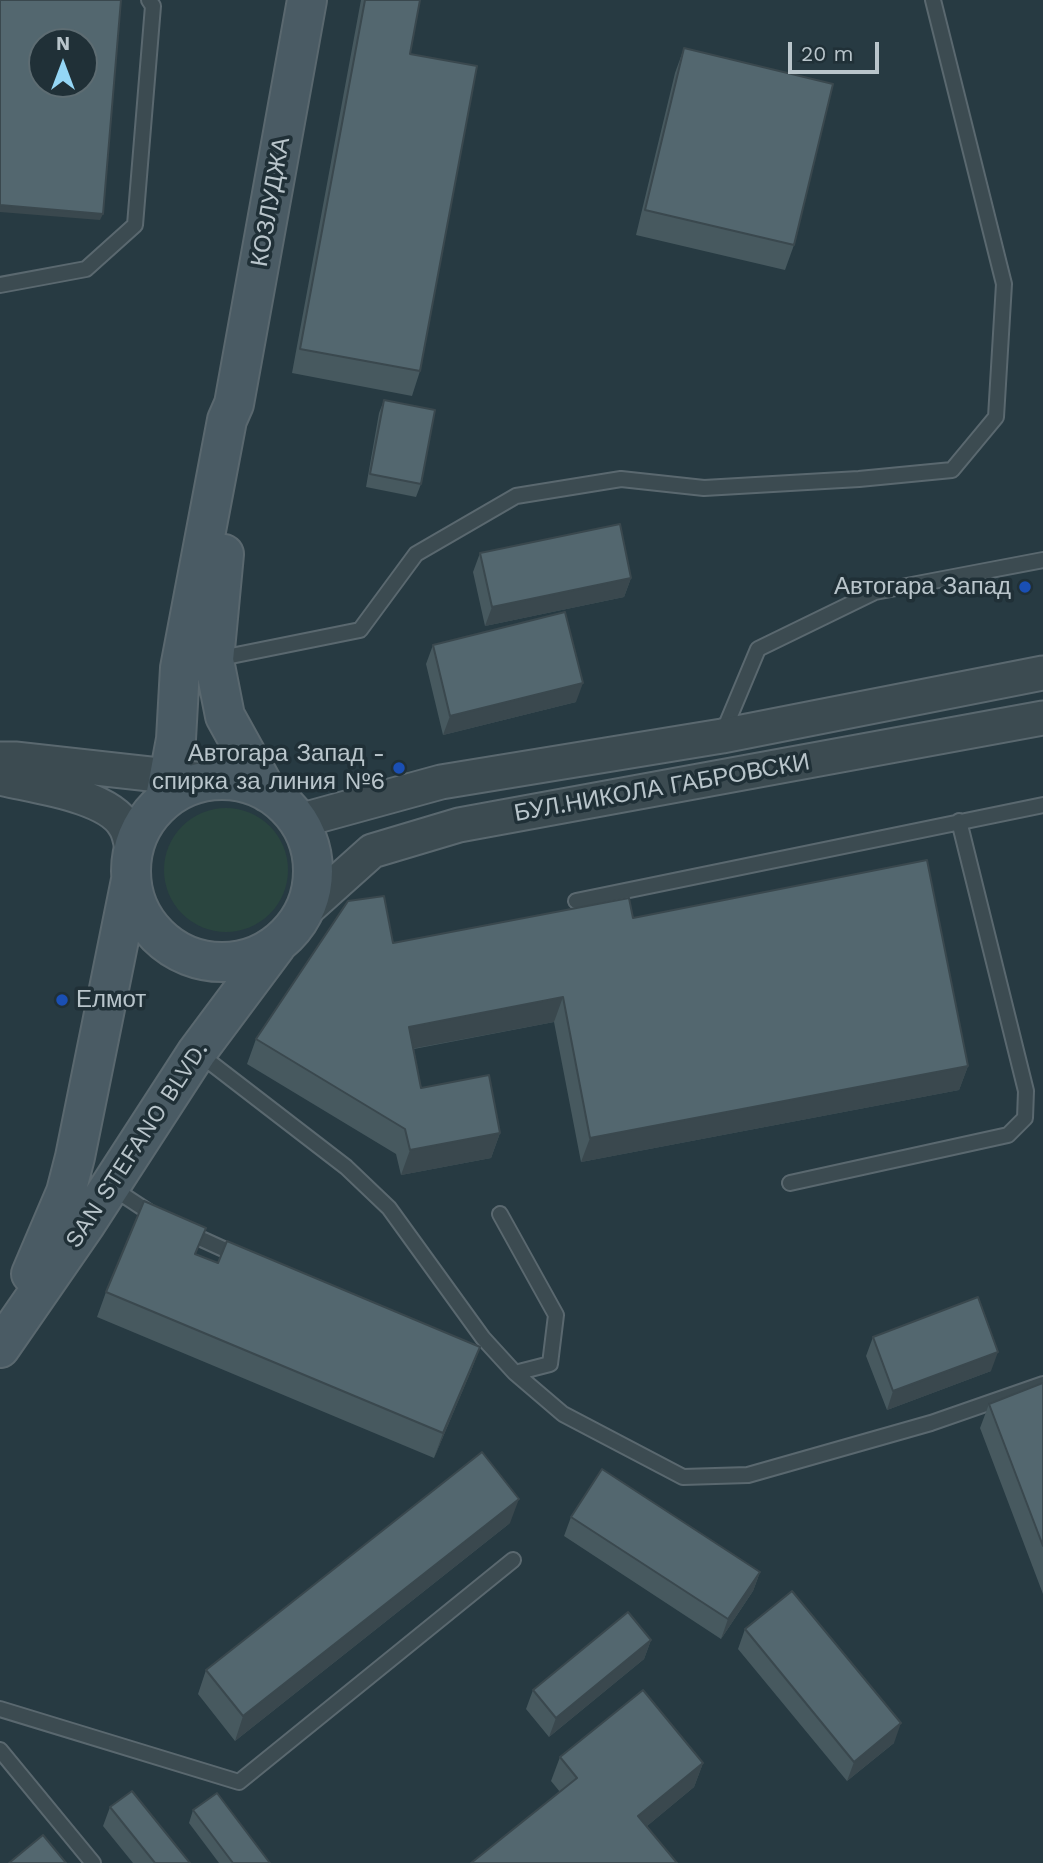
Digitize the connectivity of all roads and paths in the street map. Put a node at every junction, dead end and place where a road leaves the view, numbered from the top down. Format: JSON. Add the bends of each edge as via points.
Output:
{"nodes":[{"id":1,"x":149,"y":0,"type":"edge"},
{"id":2,"x":307,"y":0,"type":"edge"},
{"id":3,"x":933,"y":0,"type":"edge"},
{"id":4,"x":0,"y":285,"type":"edge"},
{"id":5,"x":1043,"y":560,"type":"edge"},
{"id":6,"x":197,"y":664,"type":"junction"},
{"id":7,"x":1043,"y":673,"type":"edge"},
{"id":8,"x":1043,"y":718,"type":"edge"},
{"id":9,"x":722,"y":736,"type":"junction"},
{"id":10,"x":4,"y":761,"type":"edge"},
{"id":11,"x":167,"y":787,"type":"junction"},
{"id":12,"x":267,"y":792,"type":"junction"},
{"id":13,"x":1043,"y":805,"type":"edge"},
{"id":14,"x":299,"y":821,"type":"junction"},
{"id":15,"x":960,"y":821,"type":"junction"},
{"id":16,"x":132,"y":866,"type":"junction"},
{"id":17,"x":576,"y":901,"type":"dead end"},
{"id":18,"x":305,"y":911,"type":"junction"},
{"id":19,"x":276,"y":946,"type":"junction"},
{"id":20,"x":197,"y":1052,"type":"junction"},
{"id":21,"x":790,"y":1183,"type":"dead end"},
{"id":22,"x":110,"y":1186,"type":"junction"},
{"id":23,"x":500,"y":1214,"type":"dead end"},
{"id":24,"x":252,"y":1262,"type":"edge"},
{"id":25,"x":0,"y":1348,"type":"edge"},
{"id":26,"x":515,"y":1373,"type":"junction"},
{"id":27,"x":1043,"y":1384,"type":"edge"},
{"id":28,"x":513,"y":1560,"type":"dead end"},
{"id":29,"x":0,"y":1709,"type":"edge"},
{"id":30,"x":0,"y":1750,"type":"edge"},
{"id":31,"x":93,"y":1863,"type":"edge"}],
"edges":[{"from":1,"to":4,"type":"lane","via":[[153,6],[135,226],[86,270]]},
{"from":2,"to":6,"type":"main road","name":"КОЗЛУДЖА","via":[[234,404],[237,422]]},
{"from":3,"to":6,"type":"lane","via":[[1004,284],[996,417],[952,470],[704,488],[621,479],[516,496],[416,554],[360,629]]},
{"from":5,"to":9,"type":"lane","via":[[875,592],[758,649]]},
{"from":6,"to":11,"type":"main road","name":"КОЗЛУДЖА"},
{"from":6,"to":12,"type":"main road","name":"КОЗЛУДЖА"},
{"from":7,"to":9,"type":"street","name":"БУЛ.НИКОЛА ГАБРОВСКИ"},
{"from":8,"to":18,"type":"street","name":"БУЛ.НИКОЛА ГАБРОВСКИ","via":[[459,825],[372,851]]},
{"from":9,"to":14,"type":"street","name":"БУЛ.НИКОЛА ГАБРОВСКИ","via":[[441,782]]},
{"from":10,"to":11,"type":"street"},
{"from":10,"to":16,"type":"street","via":[[112,811],[126,827]]},
{"from":11,"to":12,"type":"main road","via":[[180,789],[214,780],[241,782]]},
{"from":11,"to":16,"type":"main road","via":[[142,827]]},
{"from":12,"to":14,"type":"main road"},
{"from":13,"to":15,"type":"lane"},
{"from":14,"to":18,"type":"main road","via":[[310,844],[314,873]]},
{"from":15,"to":17,"type":"lane"},
{"from":15,"to":21,"type":"lane","via":[[1026,1091],[1025,1118],[1008,1135]]},
{"from":16,"to":19,"type":"main road","via":[[136,903],[148,924],[165,943],[186,956],[234,962]]},
{"from":16,"to":25,"type":"main road","name":"SAN STEFANO BLVD.","via":[[66,1192]]},
{"from":18,"to":19,"type":"main road"},
{"from":19,"to":20,"type":"main road","name":"SAN STEFANO BLVD."},
{"from":20,"to":22,"type":"main road","name":"SAN STEFANO BLVD."},
{"from":20,"to":26,"type":"lane","via":[[346,1167],[388,1208],[483,1338]]},
{"from":22,"to":24,"type":"lane","via":[[172,1226]]},
{"from":22,"to":25,"type":"main road","name":"SAN STEFANO BLVD."},
{"from":23,"to":26,"type":"lane","via":[[556,1315],[550,1364]]},
{"from":26,"to":27,"type":"lane","via":[[563,1414],[683,1477],[748,1475],[931,1423]]},
{"from":28,"to":29,"type":"lane","via":[[239,1782]]},
{"from":30,"to":31,"type":"lane"}]}
